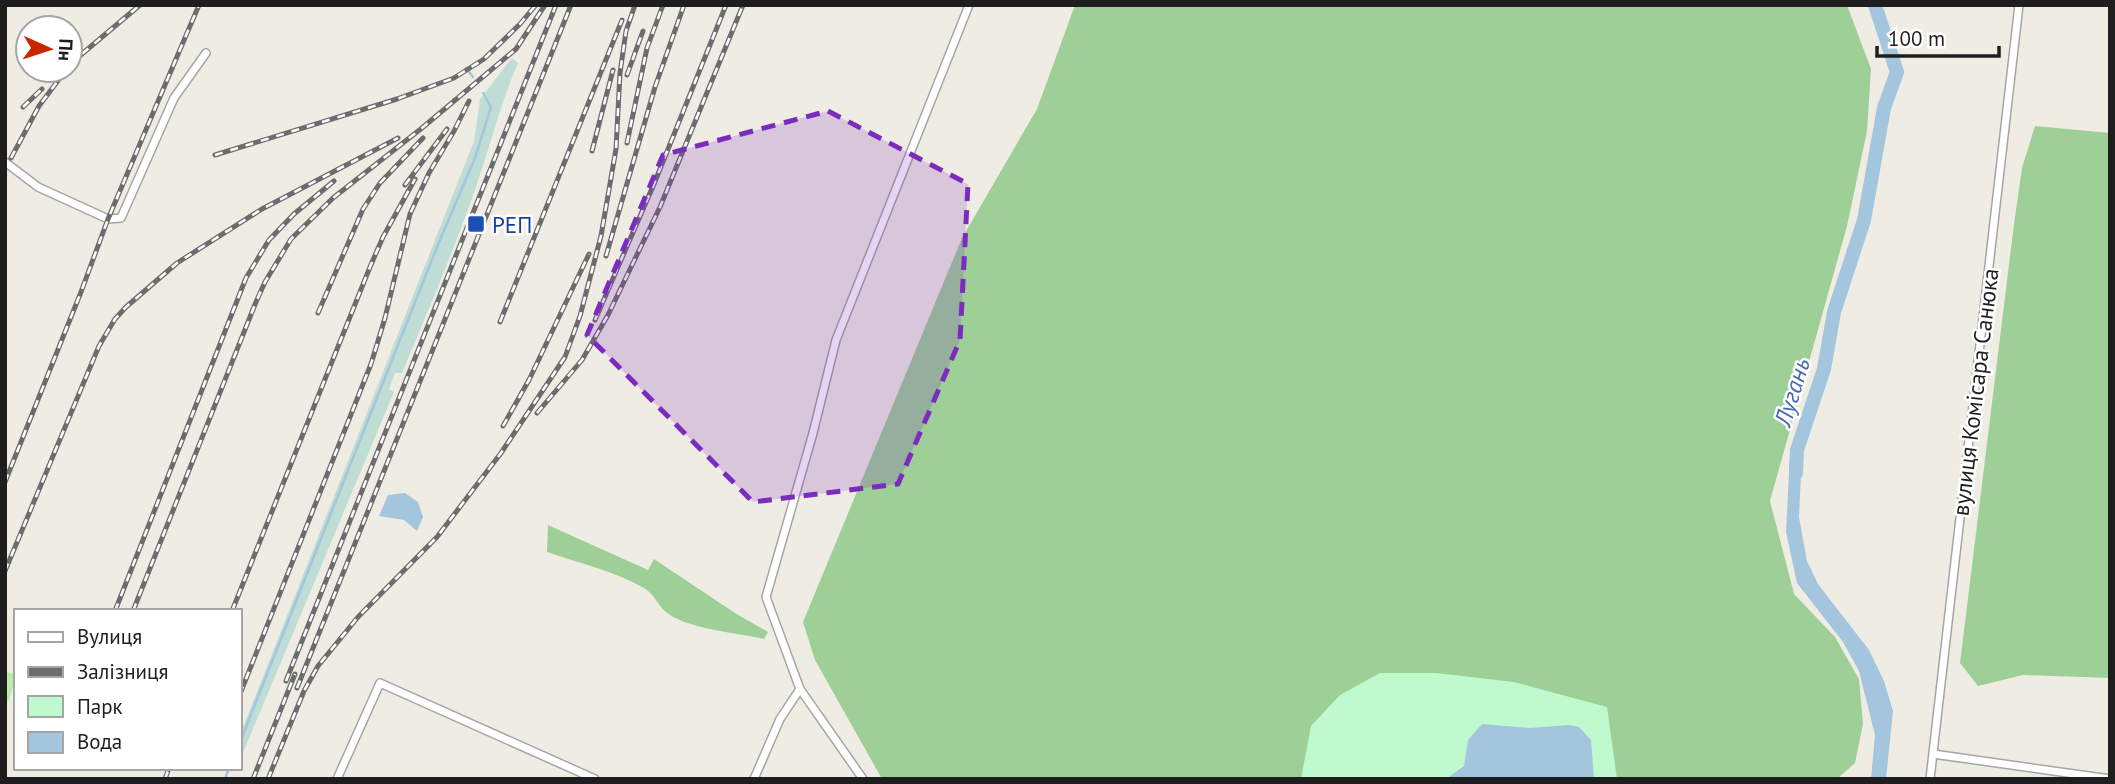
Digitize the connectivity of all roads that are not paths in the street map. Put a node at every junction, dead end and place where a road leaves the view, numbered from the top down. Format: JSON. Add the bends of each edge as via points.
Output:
{"nodes":[{"id":1,"x":969,"y":5,"type":"edge"},
{"id":2,"x":2019,"y":5,"type":"edge"},
{"id":3,"x":206,"y":53,"type":"dead end"},
{"id":4,"x":5,"y":162,"type":"edge"},
{"id":5,"x":800,"y":689,"type":"junction"},
{"id":6,"x":1933,"y":754,"type":"junction"},
{"id":7,"x":337,"y":779,"type":"edge"},
{"id":8,"x":594,"y":779,"type":"edge"},
{"id":9,"x":754,"y":779,"type":"edge"},
{"id":10,"x":863,"y":779,"type":"edge"},
{"id":11,"x":1930,"y":779,"type":"edge"},
{"id":12,"x":2110,"y":779,"type":"edge"}],
"edges":[{"from":1,"to":5,"type":"street","via":[[836,340],[766,597]]},
{"from":2,"to":6,"type":"street","name":"вулиця Комісара Санюка"},
{"from":3,"to":4,"type":"street","via":[[174,97],[121,218],[108,219],[38,187]]},
{"from":5,"to":9,"type":"street","via":[[780,719]]},
{"from":5,"to":10,"type":"street"},
{"from":6,"to":11,"type":"street","name":"вулиця Комісара Санюка"},
{"from":6,"to":12,"type":"street"},
{"from":7,"to":8,"type":"street","via":[[380,683]]}]}
